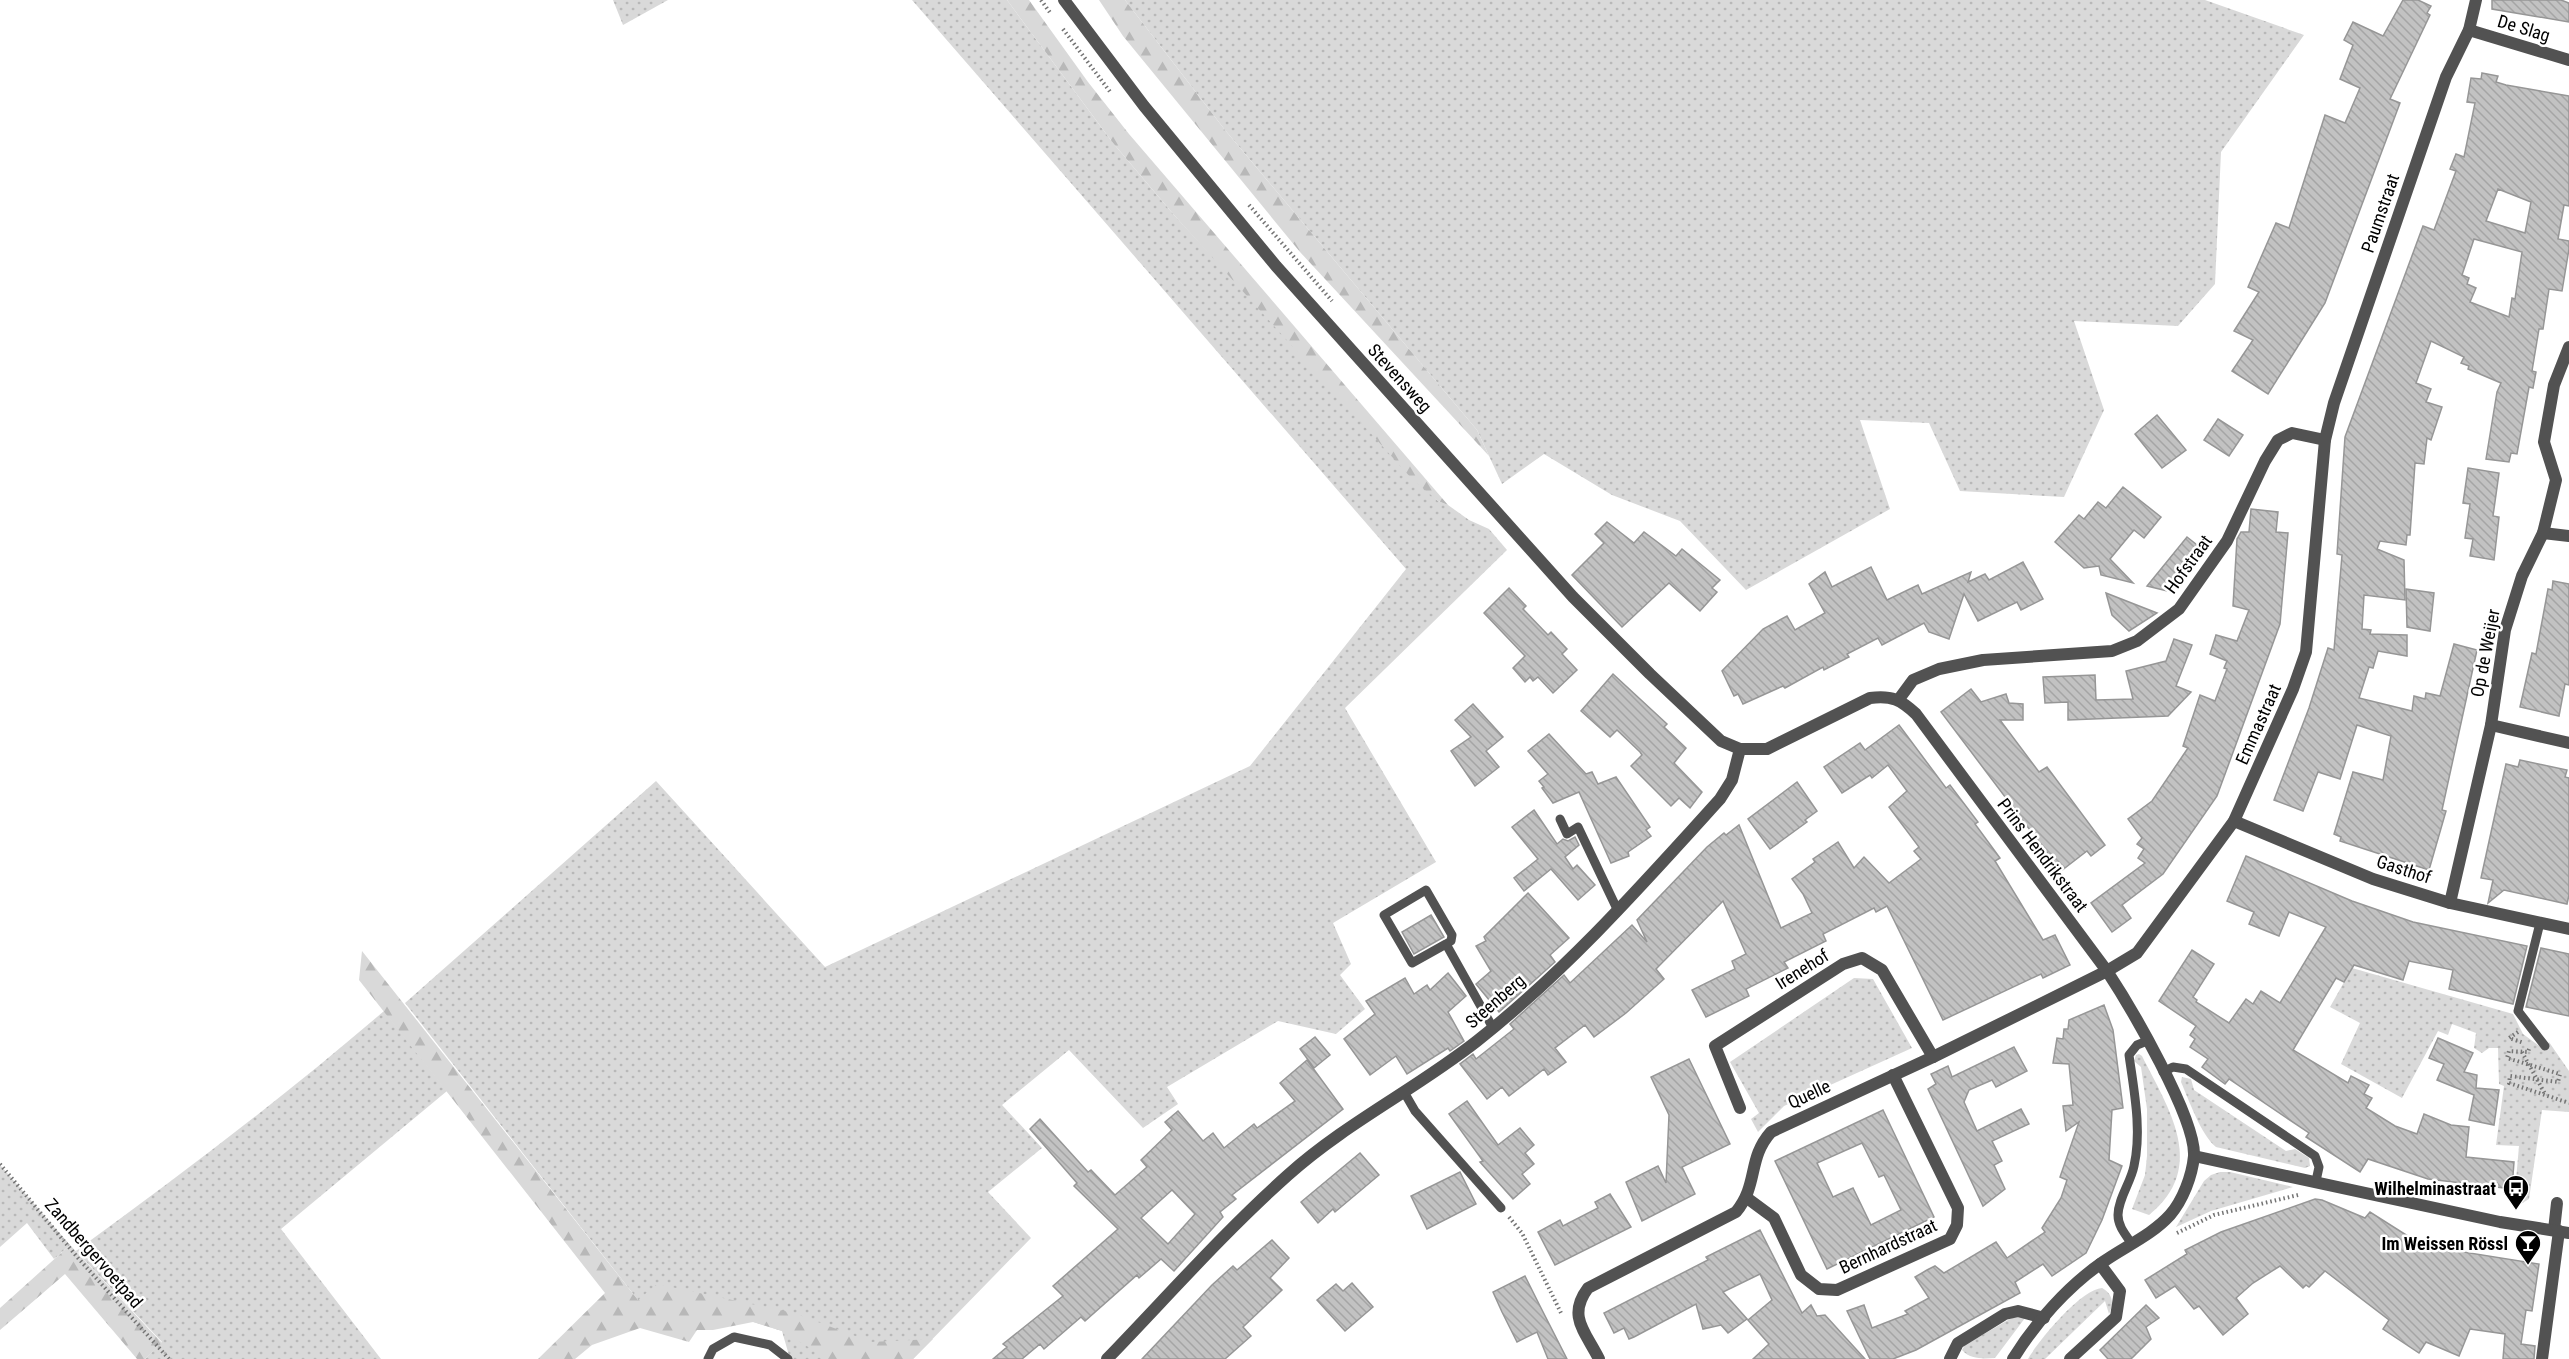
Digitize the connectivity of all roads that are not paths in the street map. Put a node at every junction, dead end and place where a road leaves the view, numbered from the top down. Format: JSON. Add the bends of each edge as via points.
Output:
{"nodes":[{"id":1,"x":1064,"y":0,"type":"edge"},
{"id":2,"x":2476,"y":0,"type":"edge"},
{"id":3,"x":2469,"y":30,"type":"junction"},
{"id":4,"x":2569,"y":60,"type":"edge"},
{"id":5,"x":2569,"y":347,"type":"edge"},
{"id":6,"x":2325,"y":440,"type":"junction"},
{"id":7,"x":2543,"y":533,"type":"junction"},
{"id":8,"x":2569,"y":536,"type":"edge"},
{"id":9,"x":1899,"y":699,"type":"junction"},
{"id":10,"x":2491,"y":725,"type":"junction"},
{"id":11,"x":2569,"y":743,"type":"edge"},
{"id":12,"x":1740,"y":749,"type":"junction"},
{"id":13,"x":1560,"y":819,"type":"dead end"},
{"id":14,"x":2234,"y":821,"type":"junction"},
{"id":15,"x":2450,"y":903,"type":"junction"},
{"id":16,"x":1618,"y":911,"type":"junction"},
{"id":17,"x":2540,"y":923,"type":"junction"},
{"id":18,"x":2569,"y":929,"type":"edge"},
{"id":19,"x":1446,"y":944,"type":"junction"},
{"id":20,"x":2107,"y":971,"type":"junction"},
{"id":21,"x":1493,"y":1028,"type":"junction"},
{"id":22,"x":2147,"y":1041,"type":"junction"},
{"id":23,"x":2546,"y":1046,"type":"dead end"},
{"id":24,"x":1933,"y":1057,"type":"junction"},
{"id":25,"x":2163,"y":1072,"type":"junction"},
{"id":26,"x":1893,"y":1075,"type":"junction"},
{"id":27,"x":1404,"y":1092,"type":"junction"},
{"id":28,"x":1740,"y":1108,"type":"dead end"},
{"id":29,"x":2194,"y":1156,"type":"junction"},
{"id":30,"x":2316,"y":1181,"type":"junction"},
{"id":31,"x":1747,"y":1198,"type":"junction"},
{"id":32,"x":2557,"y":1203,"type":"dead end"},
{"id":33,"x":1501,"y":1208,"type":"road end"},
{"id":34,"x":2561,"y":1231,"type":"edge"},
{"id":35,"x":2132,"y":1244,"type":"junction"},
{"id":36,"x":2100,"y":1264,"type":"junction"},
{"id":37,"x":2044,"y":1318,"type":"junction"},
{"id":38,"x":708,"y":1359,"type":"edge"},
{"id":39,"x":788,"y":1359,"type":"edge"},
{"id":40,"x":1107,"y":1359,"type":"edge"},
{"id":41,"x":1599,"y":1359,"type":"edge"},
{"id":42,"x":1950,"y":1359,"type":"edge"},
{"id":43,"x":2013,"y":1359,"type":"edge"},
{"id":44,"x":2070,"y":1359,"type":"edge"},
{"id":45,"x":2542,"y":1359,"type":"edge"}],
"edges":[{"from":1,"to":12,"type":"street","name":"Stevensweg","via":[[1144,106],[1276,266],[1524,544],[1650,674],[1721,741]]},
{"from":2,"to":3,"type":"street","name":"Paumstraat"},
{"from":3,"to":4,"type":"street","name":"De Slag"},
{"from":3,"to":6,"type":"street","name":"Paumstraat","via":[[2446,77],[2416,160]]},
{"from":5,"to":7,"type":"street","name":"Op de Weijer","via":[[2554,385],[2544,442],[2556,480]]},
{"from":6,"to":9,"type":"street","name":"Hofstraat","via":[[2292,433],[2278,440],[2227,541],[2179,609],[2137,641],[2112,651],[1983,660],[1939,669],[1913,680]]},
{"from":6,"to":14,"type":"street","name":"Emmastraat","via":[[2306,652]]},
{"from":7,"to":8,"type":"street"},
{"from":7,"to":10,"type":"street","name":"Op de Weijer","via":[[2522,576],[2505,630]]},
{"from":9,"to":12,"type":"street","via":[[1870,698],[1767,749]]},
{"from":9,"to":20,"type":"street","name":"Prins Hendrikstraat","via":[[1916,714]]},
{"from":10,"to":11,"type":"street"},
{"from":10,"to":15,"type":"street","name":"Op de Weijer"},
{"from":12,"to":16,"type":"street","name":"Steenberg","via":[[1732,780],[1720,799]]},
{"from":13,"to":16,"type":"lane","via":[[1567,834],[1578,827]]},
{"from":14,"to":15,"type":"street","name":"Gasthof","via":[[2373,879]]},
{"from":14,"to":20,"type":"street","name":"Emmastraat","via":[[2137,953]]},
{"from":15,"to":17,"type":"street","name":"Gasthof"},
{"from":16,"to":21,"type":"street","name":"Steenberg"},
{"from":17,"to":18,"type":"street","name":"Gasthof"},
{"from":17,"to":23,"type":"lane","via":[[2518,1011]]},
{"from":19,"to":19,"type":"lane","via":[[1452,935],[1426,890],[1384,915],[1412,963]]},
{"from":19,"to":21,"type":"lane"},
{"from":20,"to":22,"type":"street","name":"Prins Hendrikstraat"},
{"from":20,"to":24,"type":"street","name":"Quelle"},
{"from":21,"to":27,"type":"street","name":"Steenberg"},
{"from":22,"to":25,"type":"street","name":"Prins Hendrikstraat"},
{"from":22,"to":35,"type":"lane","via":[[2129,1055],[2137,1149],[2118,1211],[2119,1224]]},
{"from":24,"to":26,"type":"street","name":"Quelle"},
{"from":24,"to":28,"type":"street","name":"Irenehof","via":[[1882,970],[1862,958],[1843,964],[1715,1046]]},
{"from":25,"to":29,"type":"street","name":"Prins Hendrikstraat","via":[[2184,1114]]},
{"from":25,"to":30,"type":"lane","via":[[2173,1067],[2186,1069],[2315,1156],[2319,1167]]},
{"from":26,"to":31,"type":"street","name":"Quelle","via":[[1771,1132],[1754,1160]]},
{"from":26,"to":31,"type":"street","name":"Bernhardstraat","via":[[1958,1208],[1957,1225],[1950,1239],[1837,1290],[1819,1289],[1801,1275],[1774,1218]]},
{"from":27,"to":33,"type":"lane","via":[[1415,1111]]},
{"from":27,"to":40,"type":"street","name":"Steenberg","via":[[1350,1126],[1289,1174]]},
{"from":29,"to":30,"type":"street"},
{"from":29,"to":35,"type":"street","via":[[2186,1189],[2170,1215]]},
{"from":30,"to":34,"type":"street","via":[[2500,1222]]},
{"from":31,"to":41,"type":"street","via":[[1736,1212],[1588,1288],[1579,1300],[1577,1314]]},
{"from":32,"to":34,"type":"street"},
{"from":34,"to":45,"type":"street"},
{"from":35,"to":36,"type":"street"},
{"from":36,"to":37,"type":"street"},
{"from":36,"to":44,"type":"street","via":[[2120,1291],[2116,1317]]},
{"from":37,"to":42,"type":"street","via":[[2018,1311],[2005,1314],[1958,1343]]},
{"from":37,"to":43,"type":"street"},
{"from":38,"to":39,"type":"lane","via":[[713,1349],[734,1337],[770,1345]]}]}
